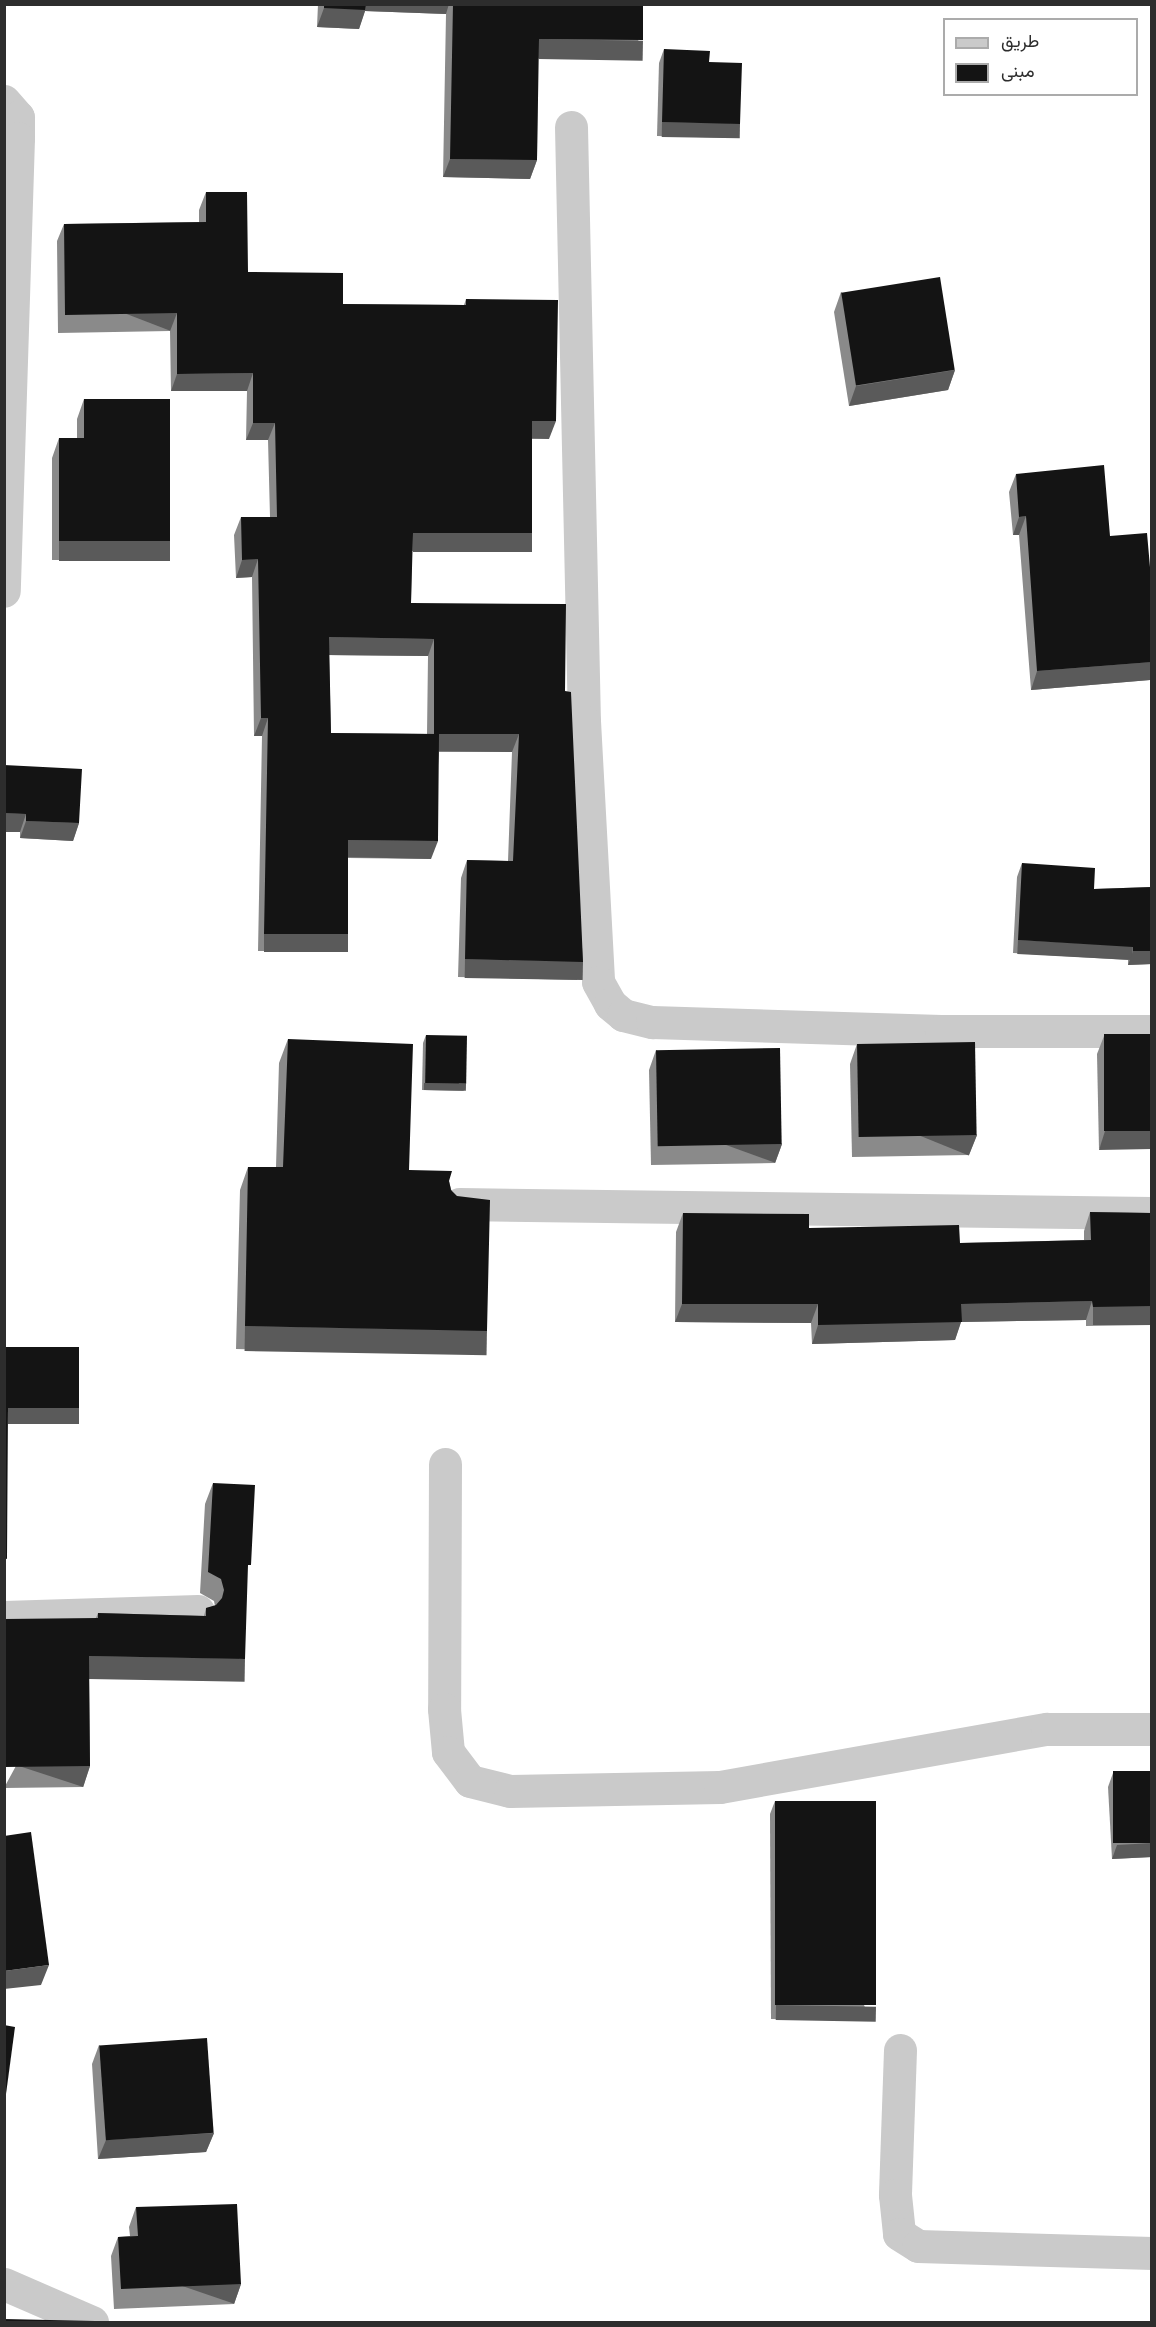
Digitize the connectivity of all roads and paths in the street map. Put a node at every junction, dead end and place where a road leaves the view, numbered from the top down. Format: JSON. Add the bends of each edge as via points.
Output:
{"nodes":[{"id":1,"x":4,"y":101,"type":"edge"},
{"id":2,"x":571,"y":127,"type":"dead end"},
{"id":3,"x":4,"y":591,"type":"edge"},
{"id":4,"x":1152,"y":1031,"type":"edge"},
{"id":5,"x":459,"y":1204,"type":"edge"},
{"id":6,"x":1152,"y":1213,"type":"edge"},
{"id":7,"x":445,"y":1464,"type":"dead end"},
{"id":8,"x":198,"y":1611,"type":"dead end"},
{"id":9,"x":4,"y":1617,"type":"edge"},
{"id":10,"x":1152,"y":1729,"type":"edge"},
{"id":11,"x":900,"y":2050,"type":"dead end"},
{"id":12,"x":1152,"y":2253,"type":"edge"},
{"id":13,"x":4,"y":2284,"type":"edge"},
{"id":14,"x":92,"y":2322,"type":"edge"}],
"edges":[{"from":1,"to":3,"type":"street","via":[[18,117]]},
{"from":2,"to":4,"type":"street","via":[[584,721],[598,982],[610,1004],[623,1015],[652,1022],[941,1031]]},
{"from":5,"to":6,"type":"street"},
{"from":7,"to":10,"type":"street","via":[[444,1709],[448,1752],[470,1781],[510,1791],[720,1787],[1047,1729]]},
{"from":8,"to":9,"type":"street"},
{"from":11,"to":12,"type":"street","via":[[896,2195],[899,2234],[918,2246]]},
{"from":13,"to":14,"type":"street"}]}
